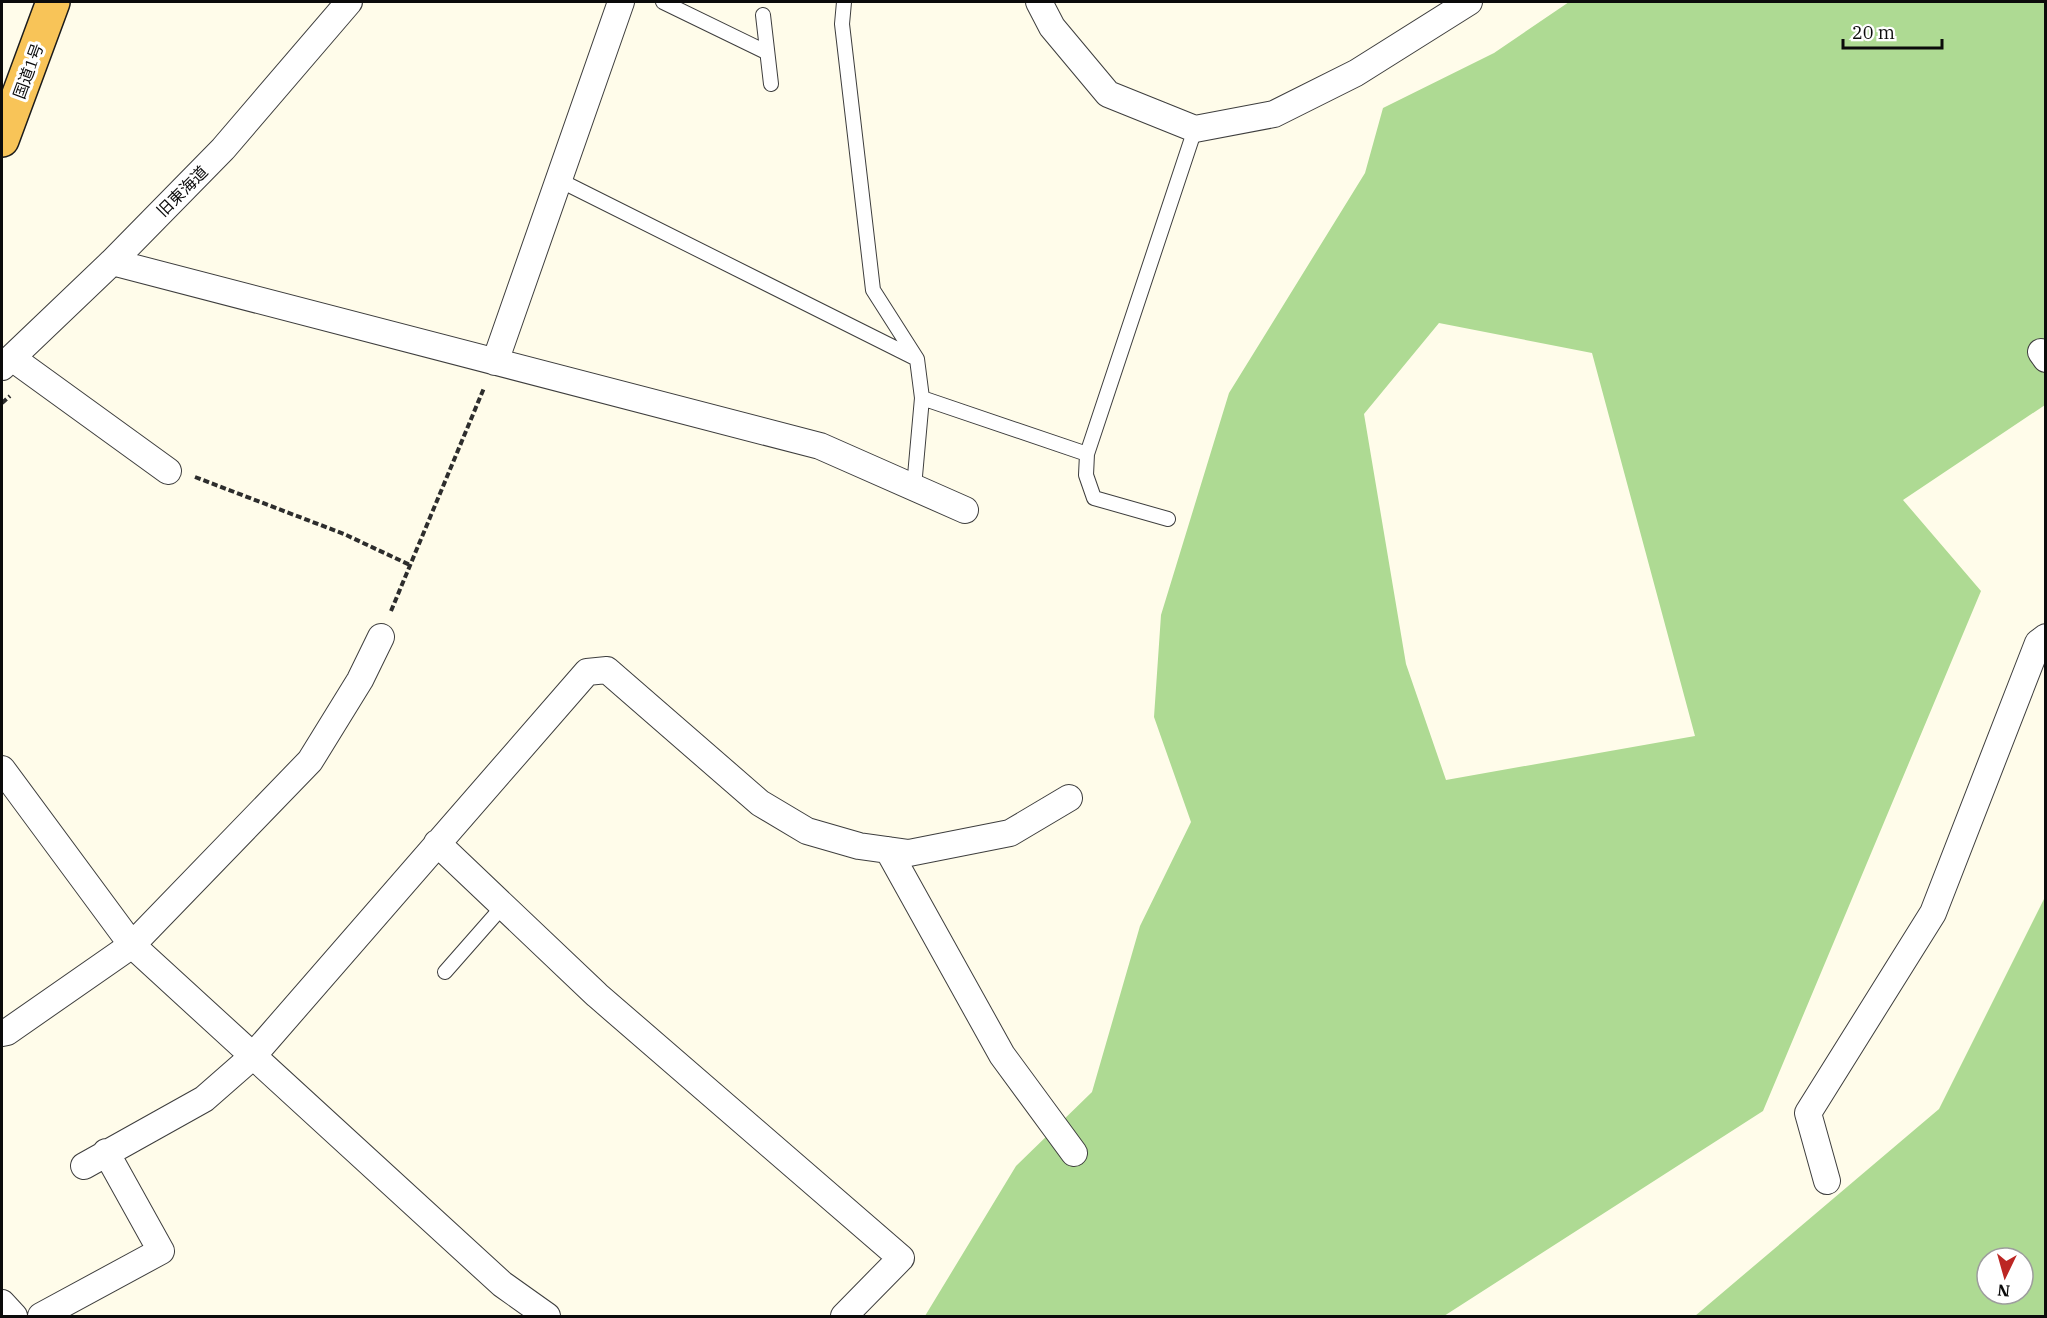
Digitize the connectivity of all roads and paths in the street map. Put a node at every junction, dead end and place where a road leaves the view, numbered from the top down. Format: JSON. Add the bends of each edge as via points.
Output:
{"nodes":[{"id":1,"x":53,"y":2,"type":"edge"},
{"id":2,"x":349,"y":2,"type":"edge"},
{"id":3,"x":621,"y":2,"type":"edge"},
{"id":4,"x":663,"y":2,"type":"edge"},
{"id":5,"x":844,"y":2,"type":"edge"},
{"id":6,"x":1039,"y":2,"type":"edge"},
{"id":7,"x":1469,"y":2,"type":"edge"},
{"id":8,"x":763,"y":15,"type":"dead end"},
{"id":9,"x":766,"y":52,"type":"junction"},
{"id":10,"x":771,"y":84,"type":"dead end"},
{"id":11,"x":1195,"y":129,"type":"junction"},
{"id":12,"x":2,"y":140,"type":"edge"},
{"id":13,"x":558,"y":180,"type":"junction"},
{"id":14,"x":112,"y":262,"type":"junction"},
{"id":15,"x":917,"y":359,"type":"junction"},
{"id":16,"x":7,"y":362,"type":"edge"},
{"id":17,"x":495,"y":362,"type":"junction"},
{"id":18,"x":922,"y":398,"type":"junction"},
{"id":19,"x":1087,"y":454,"type":"junction"},
{"id":20,"x":168,"y":471,"type":"joint"},
{"id":21,"x":914,"y":487,"type":"junction"},
{"id":22,"x":965,"y":510,"type":"dead end"},
{"id":23,"x":1168,"y":519,"type":"dead end"},
{"id":24,"x":410,"y":565,"type":"junction"},
{"id":25,"x":381,"y":637,"type":"joint"},
{"id":26,"x":2046,"y":637,"type":"edge"},
{"id":27,"x":2,"y":769,"type":"edge"},
{"id":28,"x":1069,"y":798,"type":"dead end"},
{"id":29,"x":437,"y":843,"type":"junction"},
{"id":30,"x":888,"y":850,"type":"junction"},
{"id":31,"x":503,"y":906,"type":"junction"},
{"id":32,"x":132,"y":945,"type":"junction"},
{"id":33,"x":445,"y":972,"type":"dead end"},
{"id":34,"x":2,"y":1033,"type":"edge"},
{"id":35,"x":252,"y":1056,"type":"junction"},
{"id":36,"x":106,"y":1152,"type":"junction"},
{"id":37,"x":1074,"y":1153,"type":"dead end"},
{"id":38,"x":84,"y":1166,"type":"dead end"},
{"id":39,"x":1827,"y":1181,"type":"dead end"},
{"id":40,"x":41,"y":1317,"type":"edge"},
{"id":41,"x":547,"y":1317,"type":"edge"},
{"id":42,"x":844,"y":1317,"type":"edge"}],
"edges":[{"from":1,"to":12,"type":"highway","name":"国道1号"},
{"from":2,"to":14,"type":"street","name":"旧東海道","via":[[223,149]]},
{"from":3,"to":13,"type":"street"},
{"from":4,"to":9,"type":"lane"},
{"from":5,"to":15,"type":"lane","via":[[842,24],[873,290]]},
{"from":6,"to":11,"type":"street","via":[[1052,27],[1108,94]]},
{"from":7,"to":11,"type":"street","via":[[1356,73],[1274,114]]},
{"from":8,"to":9,"type":"lane"},
{"from":9,"to":10,"type":"lane"},
{"from":11,"to":19,"type":"lane"},
{"from":13,"to":15,"type":"lane"},
{"from":13,"to":17,"type":"street"},
{"from":14,"to":16,"type":"street","name":"旧東海道"},
{"from":14,"to":17,"type":"street"},
{"from":15,"to":18,"type":"lane"},
{"from":16,"to":20,"type":"street"},
{"from":17,"to":21,"type":"street","via":[[820,446]]},
{"from":17,"to":24,"type":"path"},
{"from":18,"to":19,"type":"lane"},
{"from":18,"to":21,"type":"lane"},
{"from":19,"to":23,"type":"lane","via":[[1086,475],[1094,498]]},
{"from":20,"to":24,"type":"path","via":[[197,478],[344,534]]},
{"from":21,"to":22,"type":"street"},
{"from":24,"to":25,"type":"path"},
{"from":25,"to":32,"type":"street","via":[[360,680],[310,761]]},
{"from":26,"to":39,"type":"street","via":[[2038,643],[1933,913],[1808,1113]]},
{"from":27,"to":32,"type":"street"},
{"from":28,"to":30,"type":"street","via":[[1010,833],[909,853]]},
{"from":29,"to":30,"type":"street","via":[[587,672],[607,670],[760,803],[807,831]]},
{"from":29,"to":31,"type":"street"},
{"from":29,"to":35,"type":"street"},
{"from":30,"to":37,"type":"street","via":[[1002,1055]]},
{"from":31,"to":33,"type":"lane"},
{"from":31,"to":42,"type":"street","via":[[597,995],[901,1258]]},
{"from":32,"to":34,"type":"street"},
{"from":32,"to":35,"type":"street"},
{"from":35,"to":36,"type":"street","via":[[204,1099],[128,1144]]},
{"from":35,"to":41,"type":"street","via":[[502,1284]]},
{"from":36,"to":38,"type":"street"},
{"from":36,"to":40,"type":"street","via":[[161,1251]]}]}
